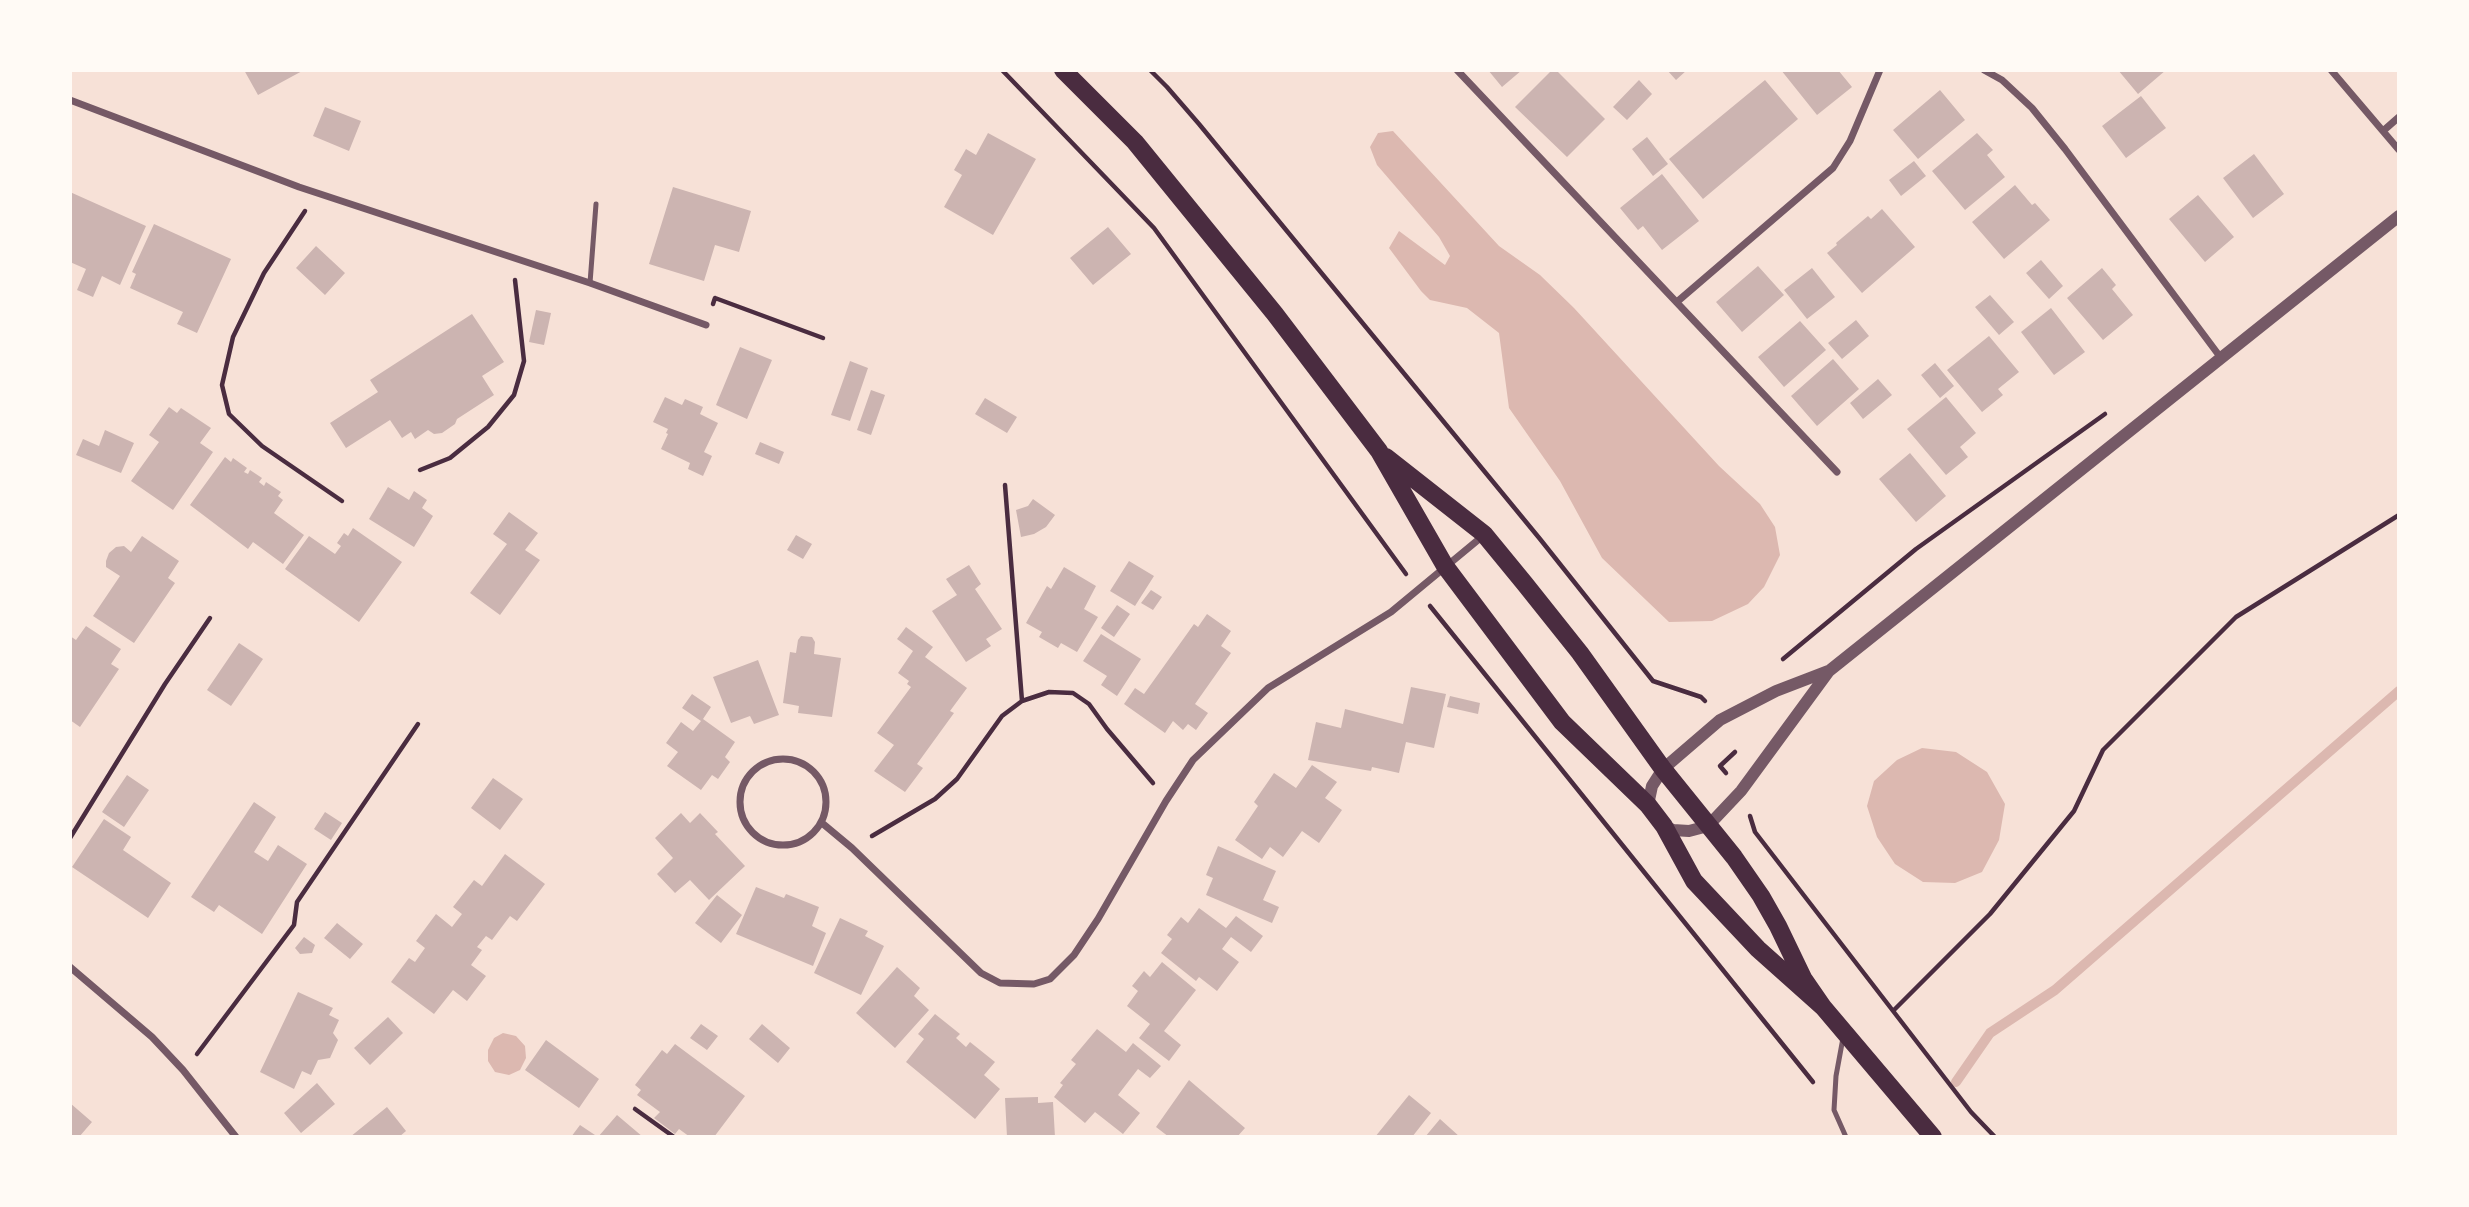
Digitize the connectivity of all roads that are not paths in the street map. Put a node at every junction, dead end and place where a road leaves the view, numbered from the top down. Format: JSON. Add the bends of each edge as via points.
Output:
{"nodes":[{"id":1,"x":1063,"y":70,"type":"edge"},
{"id":2,"x":1457,"y":70,"type":"edge"},
{"id":3,"x":1880,"y":70,"type":"edge"},
{"id":4,"x":1984,"y":70,"type":"edge"},
{"id":5,"x":2331,"y":70,"type":"edge"},
{"id":6,"x":70,"y":100,"type":"edge"},
{"id":7,"x":2399,"y":117,"type":"edge"},
{"id":8,"x":2383,"y":131,"type":"junction"},
{"id":9,"x":2399,"y":150,"type":"edge"},
{"id":10,"x":596,"y":204,"type":"dead end"},
{"id":11,"x":2399,"y":216,"type":"edge"},
{"id":12,"x":590,"y":283,"type":"junction"},
{"id":13,"x":1678,"y":302,"type":"junction"},
{"id":14,"x":706,"y":325,"type":"road end"},
{"id":15,"x":2221,"y":358,"type":"junction"},
{"id":16,"x":1379,"y":451,"type":"junction"},
{"id":17,"x":1837,"y":472,"type":"dead end"},
{"id":18,"x":1484,"y":534,"type":"junction"},
{"id":19,"x":1446,"y":566,"type":"junction"},
{"id":20,"x":1829,"y":671,"type":"junction"},
{"id":21,"x":1663,"y":769,"type":"junction"},
{"id":22,"x":1648,"y":805,"type":"junction"},
{"id":23,"x":822,"y":823,"type":"junction"},
{"id":24,"x":1664,"y":826,"type":"junction"},
{"id":25,"x":1708,"y":826,"type":"junction"},
{"id":26,"x":70,"y":967,"type":"edge"},
{"id":27,"x":1823,"y":1007,"type":"junction"},
{"id":28,"x":1844,"y":1034,"type":"junction"},
{"id":29,"x":236,"y":1137,"type":"edge"},
{"id":30,"x":1846,"y":1137,"type":"edge"},
{"id":31,"x":1933,"y":1137,"type":"edge"}],
"edges":[{"from":1,"to":16,"type":"main road","via":[[1135,142]]},
{"from":2,"to":13,"type":"street"},
{"from":3,"to":13,"type":"street","via":[[1850,141],[1833,168]]},
{"from":4,"to":15,"type":"street","via":[[2032,108],[2066,149]]},
{"from":5,"to":8,"type":"street"},
{"from":6,"to":12,"type":"street","via":[[317,193]]},
{"from":7,"to":8,"type":"street"},
{"from":8,"to":9,"type":"street"},
{"from":10,"to":12,"type":"lane"},
{"from":11,"to":15,"type":"street"},
{"from":12,"to":14,"type":"street"},
{"from":13,"to":17,"type":"street"},
{"from":15,"to":20,"type":"street"},
{"from":16,"to":18,"type":"main road"},
{"from":16,"to":19,"type":"main road"},
{"from":18,"to":19,"type":"street"},
{"from":18,"to":21,"type":"main road","via":[[1580,653]]},
{"from":19,"to":22,"type":"main road","via":[[1562,722]]},
{"from":19,"to":23,"type":"street","via":[[1391,612],[1268,688],[1194,760],[1098,919],[1051,979],[1034,984],[1000,983],[981,973]]},
{"from":20,"to":21,"type":"street","via":[[1720,720]]},
{"from":20,"to":25,"type":"street","via":[[1741,791]]},
{"from":21,"to":22,"type":"street","via":[[1652,786]]},
{"from":21,"to":25,"type":"main road"},
{"from":22,"to":24,"type":"main road"},
{"from":23,"to":23,"type":"street","via":[[796,843],[782,845],[755,836],[740,812],[743,784],[762,763],[790,759],[804,764],[823,785]]},
{"from":24,"to":25,"type":"street","via":[[1689,831]]},
{"from":24,"to":27,"type":"main road","via":[[1694,881],[1758,949]]},
{"from":25,"to":27,"type":"main road","via":[[1761,895]]},
{"from":26,"to":29,"type":"street","via":[[152,1037]]},
{"from":27,"to":28,"type":"main road"},
{"from":28,"to":30,"type":"lane","via":[[1834,1110]]},
{"from":28,"to":31,"type":"main road"}]}
